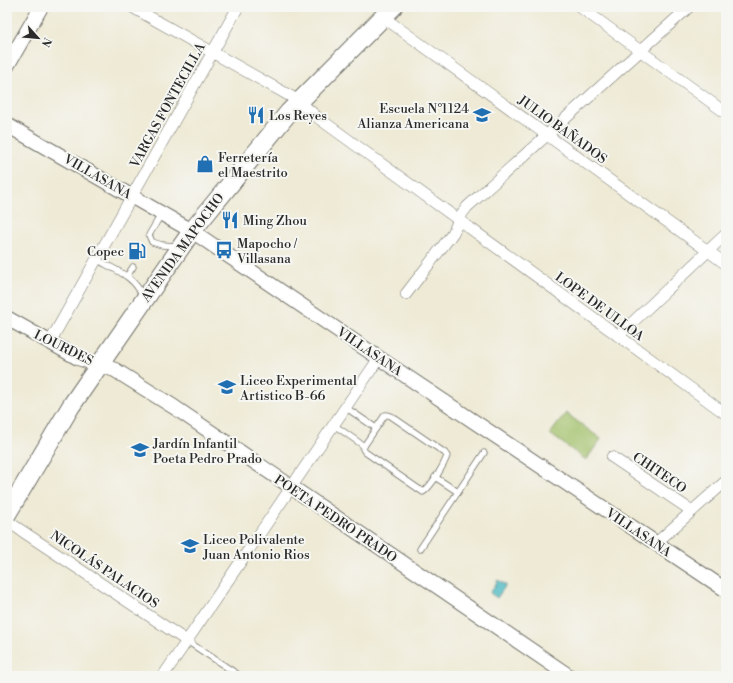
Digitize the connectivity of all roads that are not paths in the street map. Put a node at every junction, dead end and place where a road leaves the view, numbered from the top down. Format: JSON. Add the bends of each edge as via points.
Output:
{"nodes":[{"id":1,"x":41,"y":7,"type":"edge"},
{"id":2,"x":132,"y":7,"type":"edge"},
{"id":3,"x":238,"y":7,"type":"edge"},
{"id":4,"x":580,"y":7,"type":"edge"},
{"id":5,"x":689,"y":7,"type":"edge"},
{"id":6,"x":388,"y":12,"type":"edge"},
{"id":7,"x":641,"y":50,"type":"junction"},
{"id":8,"x":213,"y":53,"type":"junction"},
{"id":9,"x":7,"y":66,"type":"edge"},
{"id":10,"x":299,"y":101,"type":"junction"},
{"id":11,"x":726,"y":113,"type":"edge"},
{"id":12,"x":7,"y":124,"type":"edge"},
{"id":13,"x":547,"y":135,"type":"junction"},
{"id":14,"x":132,"y":195,"type":"junction"},
{"id":15,"x":162,"y":213,"type":"junction"},
{"id":16,"x":458,"y":220,"type":"junction"},
{"id":17,"x":192,"y":231,"type":"junction"},
{"id":18,"x":726,"y":234,"type":"edge"},
{"id":19,"x":181,"y":246,"type":"junction"},
{"id":20,"x":708,"y":251,"type":"junction"},
{"id":21,"x":96,"y":259,"type":"junction"},
{"id":22,"x":726,"y":264,"type":"edge"},
{"id":23,"x":133,"y":267,"type":"dead end"},
{"id":24,"x":126,"y":276,"type":"junction"},
{"id":25,"x":406,"y":294,"type":"dead end"},
{"id":26,"x":143,"y":300,"type":"junction"},
{"id":27,"x":7,"y":318,"type":"edge"},
{"id":28,"x":618,"y":336,"type":"junction"},
{"id":29,"x":50,"y":342,"type":"junction"},
{"id":30,"x":379,"y":358,"type":"junction"},
{"id":31,"x":99,"y":365,"type":"junction"},
{"id":32,"x":345,"y":407,"type":"junction"},
{"id":33,"x":726,"y":414,"type":"edge"},
{"id":34,"x":334,"y":425,"type":"junction"},
{"id":35,"x":376,"y":428,"type":"junction"},
{"id":36,"x":364,"y":446,"type":"junction"},
{"id":37,"x":484,"y":453,"type":"dead end"},
{"id":38,"x":612,"y":456,"type":"dead end"},
{"id":39,"x":435,"y":477,"type":"junction"},
{"id":40,"x":726,"y":481,"type":"edge"},
{"id":41,"x":290,"y":488,"type":"junction"},
{"id":42,"x":458,"y":492,"type":"junction"},
{"id":43,"x":692,"y":511,"type":"junction"},
{"id":44,"x":7,"y":514,"type":"edge"},
{"id":45,"x":7,"y":521,"type":"edge"},
{"id":46,"x":656,"y":543,"type":"junction"},
{"id":47,"x":420,"y":549,"type":"dead end"},
{"id":48,"x":726,"y":590,"type":"edge"},
{"id":49,"x":187,"y":641,"type":"junction"},
{"id":50,"x":163,"y":676,"type":"edge"},
{"id":51,"x":240,"y":676,"type":"edge"},
{"id":52,"x":569,"y":676,"type":"edge"}],
"edges":[{"from":1,"to":9,"type":"street"},
{"from":2,"to":8,"type":"street","name":"LOPE DE ULLOA"},
{"from":3,"to":8,"type":"street","name":"VARGAS FONTECILLA"},
{"from":4,"to":7,"type":"street"},
{"from":5,"to":7,"type":"street"},
{"from":6,"to":10,"type":"main road","name":"AVENIDA MAPOCHO"},
{"from":6,"to":13,"type":"street","name":"JULIO BAÑADOS"},
{"from":7,"to":11,"type":"street"},
{"from":7,"to":13,"type":"street"},
{"from":8,"to":10,"type":"street","name":"LOPE DE ULLOA"},
{"from":8,"to":14,"type":"street","name":"VARGAS FONTECILLA"},
{"from":10,"to":16,"type":"street","name":"LOPE DE ULLOA"},
{"from":10,"to":17,"type":"main road","name":"AVENIDA MAPOCHO"},
{"from":12,"to":14,"type":"street","name":"VILLASANA"},
{"from":13,"to":16,"type":"street","via":[[467,207]]},
{"from":13,"to":20,"type":"street","name":"JULIO BAÑADOS"},
{"from":14,"to":15,"type":"street","name":"VILLASANA"},
{"from":14,"to":21,"type":"street","name":"VARGAS FONTECILLA"},
{"from":15,"to":17,"type":"street","name":"VILLASANA"},
{"from":15,"to":19,"type":"lane","via":[[149,235],[152,242]]},
{"from":16,"to":25,"type":"street","via":[[453,232]]},
{"from":16,"to":28,"type":"street","name":"LOPE DE ULLOA"},
{"from":17,"to":19,"type":"main road","name":"AVENIDA MAPOCHO"},
{"from":17,"to":30,"type":"street","name":"VILLASANA"},
{"from":18,"to":20,"type":"street"},
{"from":19,"to":26,"type":"main road","name":"AVENIDA MAPOCHO"},
{"from":20,"to":22,"type":"street","name":"JULIO BAÑADOS"},
{"from":20,"to":28,"type":"street"},
{"from":21,"to":24,"type":"lane"},
{"from":21,"to":29,"type":"street","name":"VARGAS FONTECILLA"},
{"from":23,"to":24,"type":"lane"},
{"from":24,"to":26,"type":"lane","via":[[137,285]]},
{"from":26,"to":31,"type":"main road","name":"AVENIDA MAPOCHO"},
{"from":27,"to":29,"type":"street","name":"LOURDES"},
{"from":28,"to":33,"type":"street","name":"LOPE DE ULLOA"},
{"from":29,"to":31,"type":"street","name":"LOURDES","via":[[78,358]]},
{"from":30,"to":32,"type":"street"},
{"from":30,"to":46,"type":"street","name":"VILLASANA"},
{"from":31,"to":41,"type":"street","name":"POETA PEDRO PRADO","via":[[110,367],[126,376]]},
{"from":31,"to":44,"type":"main road","name":"AVENIDA MAPOCHO","via":[[55,432]]},
{"from":32,"to":34,"type":"street"},
{"from":32,"to":35,"type":"lane"},
{"from":34,"to":36,"type":"lane"},
{"from":34,"to":41,"type":"street"},
{"from":35,"to":36,"type":"lane"},
{"from":35,"to":39,"type":"lane","via":[[388,414],[445,453],[446,459]]},
{"from":36,"to":39,"type":"lane","via":[[365,452],[423,492]]},
{"from":37,"to":42,"type":"lane"},
{"from":38,"to":43,"type":"street","name":"CHITECO"},
{"from":39,"to":42,"type":"lane"},
{"from":40,"to":43,"type":"street"},
{"from":41,"to":49,"type":"street"},
{"from":41,"to":52,"type":"street","name":"POETA PEDRO PRADO"},
{"from":42,"to":47,"type":"lane"},
{"from":43,"to":46,"type":"street"},
{"from":45,"to":49,"type":"street","name":"NICOLÁS PALACIOS"},
{"from":46,"to":48,"type":"street","name":"VILLASANA"},
{"from":49,"to":50,"type":"street"},
{"from":49,"to":51,"type":"lane"}]}
